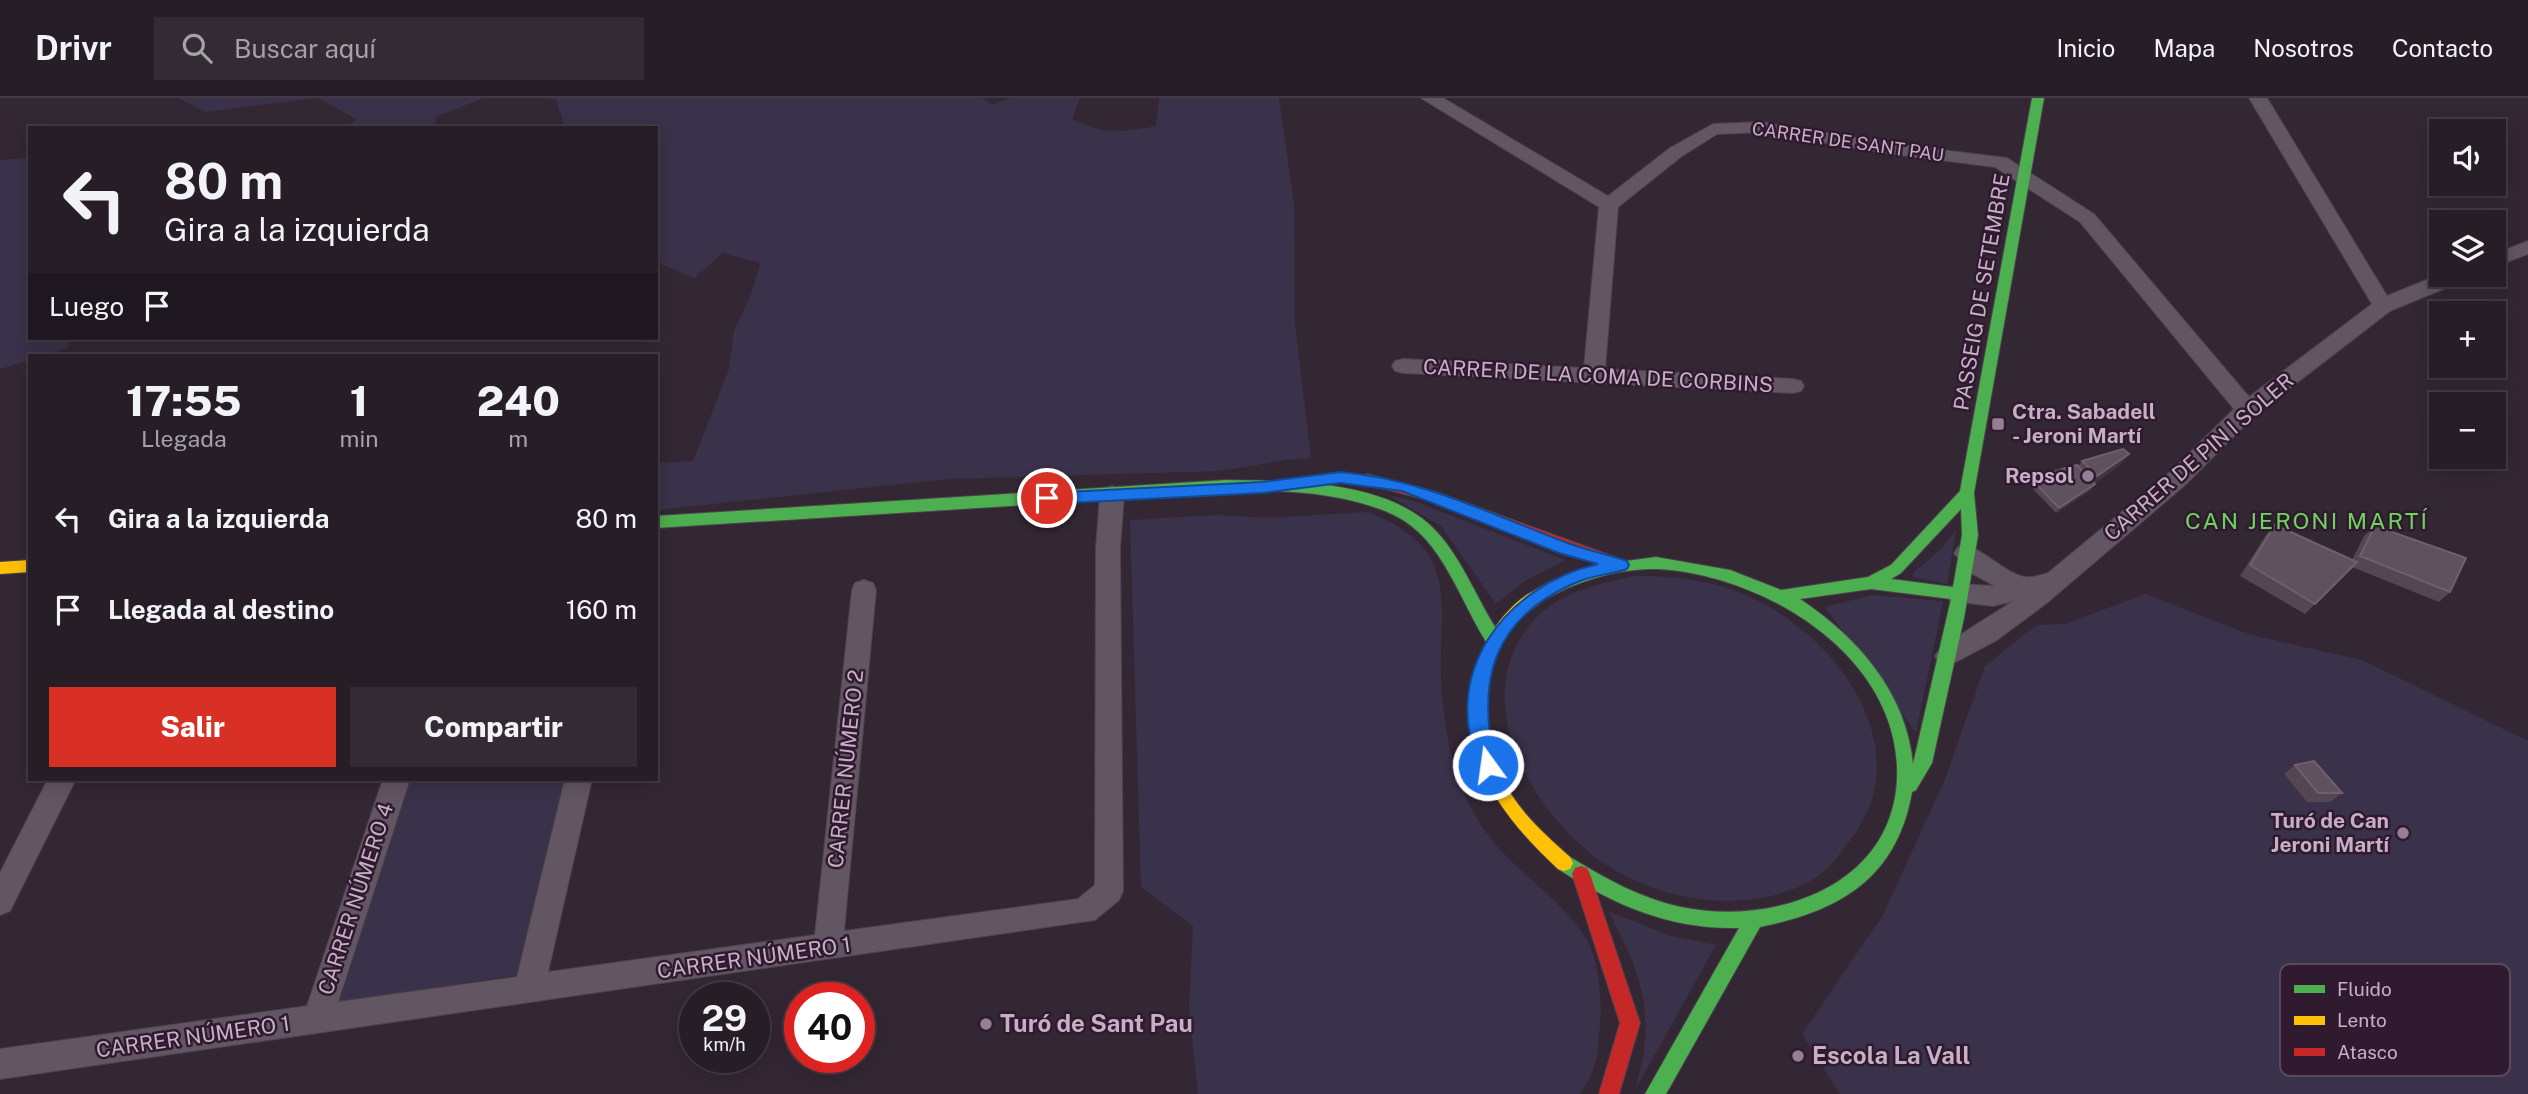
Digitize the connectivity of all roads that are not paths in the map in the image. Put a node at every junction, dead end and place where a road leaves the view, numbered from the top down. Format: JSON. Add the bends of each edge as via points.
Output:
{"nodes":[{"id":1,"x":1430,"y":98,"type":"edge"},
{"id":2,"x":2038,"y":98,"type":"edge"},
{"id":3,"x":2258,"y":98,"type":"edge"},
{"id":4,"x":2025,"y":176,"type":"junction"},
{"id":5,"x":1609,"y":205,"type":"junction"},
{"id":6,"x":2528,"y":247,"type":"edge"},
{"id":7,"x":2506,"y":256,"type":"edge"},
{"id":8,"x":2429,"y":287,"type":"edge"},
{"id":9,"x":2383,"y":306,"type":"junction"},
{"id":10,"x":1403,"y":366,"type":"dead end"},
{"id":11,"x":1594,"y":376,"type":"junction"},
{"id":12,"x":1793,"y":386,"type":"dead end"},
{"id":13,"x":2247,"y":410,"type":"junction"},
{"id":14,"x":1262,"y":488,"type":"junction"},
{"id":15,"x":1967,"y":493,"type":"junction"},
{"id":16,"x":1112,"y":495,"type":"junction"},
{"id":17,"x":658,"y":522,"type":"edge"},
{"id":18,"x":1966,"y":553,"type":"junction"},
{"id":19,"x":1621,"y":565,"type":"junction"},
{"id":20,"x":28,"y":566,"type":"edge"},
{"id":21,"x":0,"y":568,"type":"edge"},
{"id":22,"x":1871,"y":583,"type":"junction"},
{"id":23,"x":2040,"y":585,"type":"junction"},
{"id":24,"x":863,"y":590,"type":"dead end"},
{"id":25,"x":1959,"y":594,"type":"junction"},
{"id":26,"x":1780,"y":596,"type":"junction"},
{"id":27,"x":1495,"y":641,"type":"junction"},
{"id":28,"x":1948,"y":656,"type":"junction"},
{"id":29,"x":61,"y":781,"type":"edge"},
{"id":30,"x":395,"y":781,"type":"edge"},
{"id":31,"x":578,"y":781,"type":"edge"},
{"id":32,"x":1905,"y":794,"type":"junction"},
{"id":33,"x":1581,"y":874,"type":"junction"},
{"id":34,"x":0,"y":902,"type":"edge"},
{"id":35,"x":1754,"y":919,"type":"junction"},
{"id":36,"x":828,"y":947,"type":"junction"},
{"id":37,"x":529,"y":990,"type":"junction"},
{"id":38,"x":317,"y":1020,"type":"junction"},
{"id":39,"x":0,"y":1064,"type":"edge"},
{"id":40,"x":1658,"y":1090,"type":"edge"},
{"id":41,"x":1609,"y":1094,"type":"edge"}],
"edges":[{"from":1,"to":5,"type":"street"},
{"from":2,"to":4,"type":"street","name":"PASSEIG DE SETEMBRE"},
{"from":3,"to":9,"type":"street"},
{"from":4,"to":5,"type":"street","name":"CARRER DE SANT PAU","via":[[2000,162],[1762,127],[1713,129]]},
{"from":4,"to":13,"type":"street","name":"CARRER DE SANT PAU","via":[[2087,218]]},
{"from":4,"to":15,"type":"street","name":"PASSEIG DE SETEMBRE"},
{"from":5,"to":11,"type":"street"},
{"from":6,"to":7,"type":"street"},
{"from":8,"to":9,"type":"street","name":"CARRER DE PIN I SOLER"},
{"from":9,"to":13,"type":"street","name":"CARRER DE PIN I SOLER"},
{"from":10,"to":11,"type":"street","name":"CARRER DE LA COMA DE CORBINS"},
{"from":11,"to":12,"type":"street","name":"CARRER DE LA COMA DE CORBINS"},
{"from":13,"to":23,"type":"street","name":"CARRER DE PIN I SOLER","via":[[2177,479]]},
{"from":14,"to":16,"type":"street"},
{"from":14,"to":19,"type":"street","via":[[1340,477],[1387,482]]},
{"from":14,"to":27,"type":"street","via":[[1340,493],[1399,510],[1426,527],[1484,630]]},
{"from":15,"to":18,"type":"street","name":"PASSEIG DE SETEMBRE","via":[[1970,535]]},
{"from":15,"to":22,"type":"street","via":[[1896,569]]},
{"from":16,"to":17,"type":"street"},
{"from":16,"to":36,"type":"street","name":"CARRER NÚMERO 1","via":[[1108,548],[1109,891],[1085,911]]},
{"from":18,"to":23,"type":"street","via":[[1995,577]]},
{"from":18,"to":25,"type":"street","name":"PASSEIG DE SETEMBRE"},
{"from":19,"to":26,"type":"street","via":[[1656,563],[1710,569]]},
{"from":19,"to":27,"type":"street","via":[[1550,587],[1518,611]]},
{"from":20,"to":21,"type":"street"},
{"from":22,"to":25,"type":"street"},
{"from":22,"to":26,"type":"street"},
{"from":23,"to":25,"type":"street","name":"CARRER DE PIN I SOLER","via":[[1993,596]]},
{"from":23,"to":28,"type":"street","name":"CARRER DE PIN I SOLER","via":[[1987,633]]},
{"from":24,"to":36,"type":"street","name":"CARRER NÚMERO 2"},
{"from":25,"to":28,"type":"street","name":"PASSEIG DE SETEMBRE"},
{"from":26,"to":32,"type":"street","via":[[1843,640],[1880,687],[1902,740]]},
{"from":27,"to":33,"type":"street","via":[[1482,672],[1477,705],[1480,741],[1488,765],[1523,824]]},
{"from":28,"to":32,"type":"street","name":"PASSEIG DE SETEMBRE","via":[[1923,763]]},
{"from":29,"to":34,"type":"street"},
{"from":30,"to":38,"type":"street","name":"CARRER NÚMERO 4"},
{"from":31,"to":37,"type":"street"},
{"from":32,"to":35,"type":"street","via":[[1890,840],[1858,878],[1811,906]]},
{"from":33,"to":35,"type":"street","via":[[1626,899],[1664,911],[1716,920]]},
{"from":33,"to":41,"type":"street","via":[[1630,1023]]},
{"from":35,"to":40,"type":"street"},
{"from":36,"to":37,"type":"street","name":"CARRER NÚMERO 1"},
{"from":37,"to":38,"type":"street","name":"CARRER NÚMERO 1"},
{"from":38,"to":39,"type":"street","name":"CARRER NÚMERO 1"}]}
